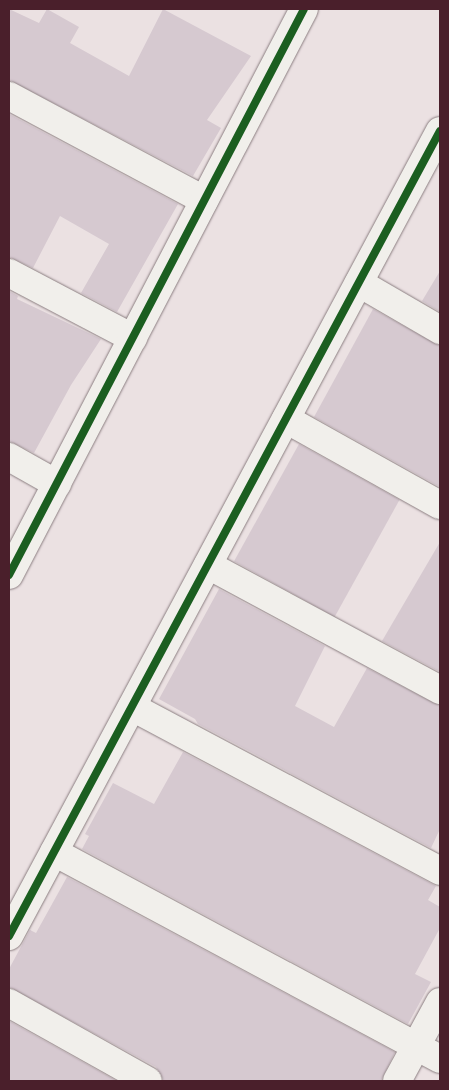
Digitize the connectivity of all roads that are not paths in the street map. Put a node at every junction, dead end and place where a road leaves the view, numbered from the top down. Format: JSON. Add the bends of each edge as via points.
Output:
{"nodes":[{"id":1,"x":304,"y":9,"type":"edge"},
{"id":2,"x":9,"y":96,"type":"edge"},
{"id":3,"x":440,"y":133,"type":"edge"},
{"id":4,"x":204,"y":200,"type":"junction"},
{"id":5,"x":9,"y":272,"type":"edge"},
{"id":6,"x":359,"y":283,"type":"junction"},
{"id":7,"x":440,"y":330,"type":"edge"},
{"id":8,"x":133,"y":338,"type":"junction"},
{"id":9,"x":286,"y":419,"type":"junction"},
{"id":10,"x":9,"y":457,"type":"edge"},
{"id":11,"x":57,"y":484,"type":"junction"},
{"id":12,"x":440,"y":505,"type":"edge"},
{"id":13,"x":208,"y":565,"type":"junction"},
{"id":14,"x":9,"y":575,"type":"edge"},
{"id":15,"x":440,"y":690,"type":"edge"},
{"id":16,"x":132,"y":706,"type":"junction"},
{"id":17,"x":54,"y":852,"type":"junction"},
{"id":18,"x":440,"y":871,"type":"edge"},
{"id":19,"x":9,"y":936,"type":"edge"},
{"id":20,"x":440,"y":1002,"type":"edge"},
{"id":21,"x":9,"y":1003,"type":"edge"},
{"id":22,"x":416,"y":1046,"type":"junction"},
{"id":23,"x":440,"y":1058,"type":"edge"},
{"id":24,"x":148,"y":1081,"type":"edge"},
{"id":25,"x":397,"y":1081,"type":"edge"}],
"edges":[{"from":1,"to":4,"type":"street"},
{"from":2,"to":4,"type":"street"},
{"from":3,"to":6,"type":"street"},
{"from":4,"to":8,"type":"street"},
{"from":5,"to":8,"type":"street"},
{"from":6,"to":7,"type":"street"},
{"from":6,"to":9,"type":"street"},
{"from":8,"to":11,"type":"street"},
{"from":9,"to":12,"type":"street"},
{"from":9,"to":13,"type":"street"},
{"from":10,"to":11,"type":"street"},
{"from":11,"to":14,"type":"street"},
{"from":13,"to":15,"type":"street"},
{"from":13,"to":16,"type":"street"},
{"from":16,"to":17,"type":"street"},
{"from":16,"to":18,"type":"street"},
{"from":17,"to":19,"type":"street"},
{"from":17,"to":22,"type":"street"},
{"from":20,"to":22,"type":"street"},
{"from":21,"to":24,"type":"street"},
{"from":22,"to":23,"type":"street"},
{"from":22,"to":25,"type":"street"}]}
